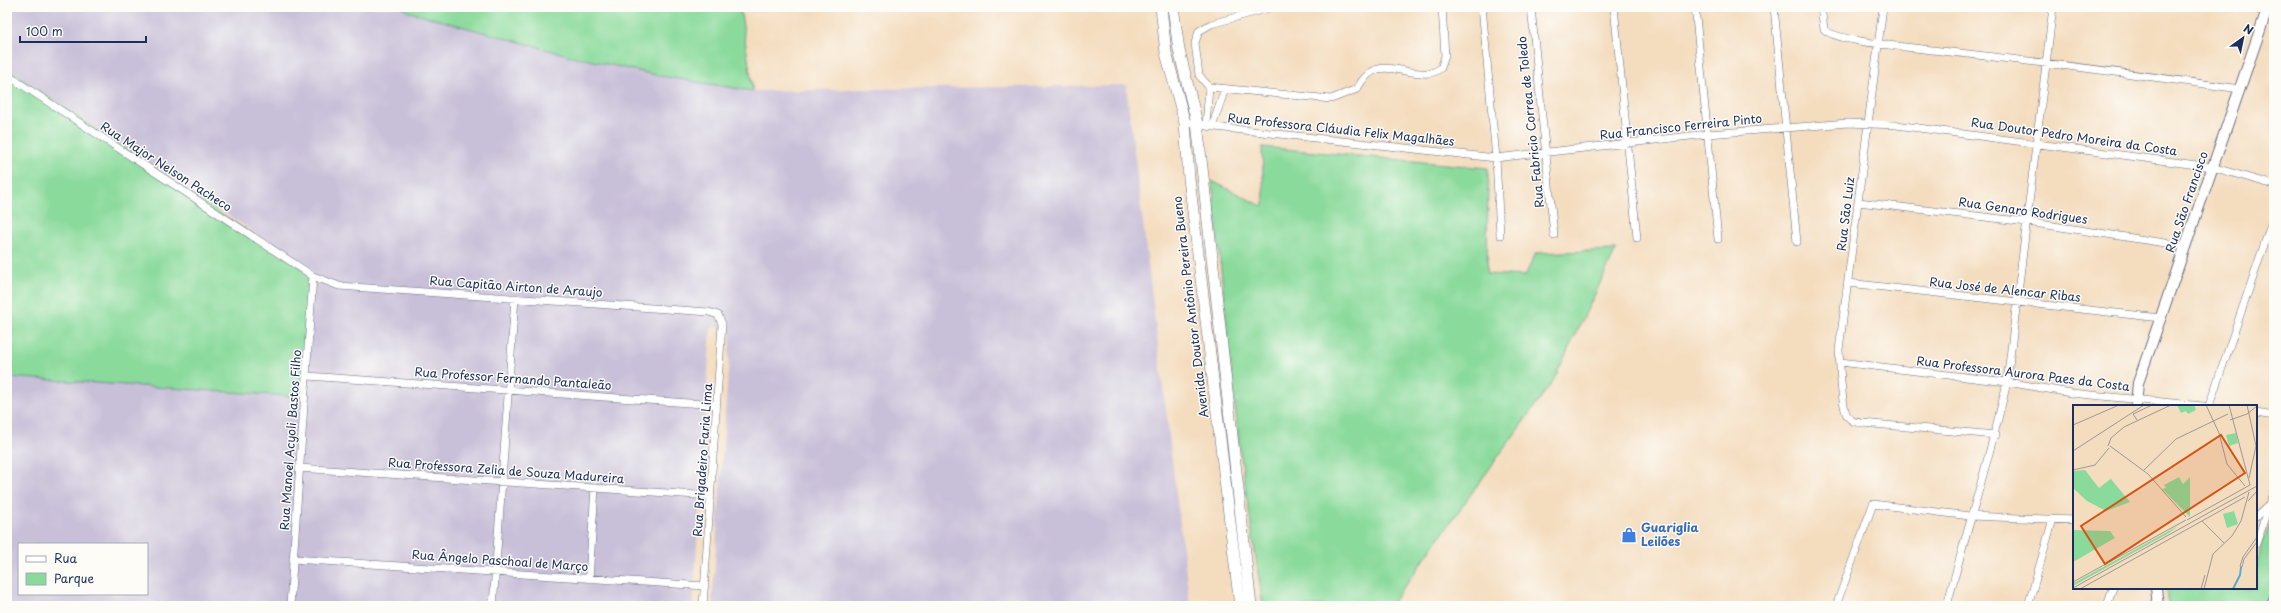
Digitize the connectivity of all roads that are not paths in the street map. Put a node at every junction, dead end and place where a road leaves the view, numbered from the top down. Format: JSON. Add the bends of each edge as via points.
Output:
{"nodes":[{"id":1,"x":1161,"y":7,"type":"edge"},
{"id":2,"x":1173,"y":7,"type":"edge"},
{"id":3,"x":1273,"y":7,"type":"edge"},
{"id":4,"x":1442,"y":7,"type":"edge"},
{"id":5,"x":1482,"y":7,"type":"edge"},
{"id":6,"x":1531,"y":7,"type":"edge"},
{"id":7,"x":1614,"y":7,"type":"edge"},
{"id":8,"x":1695,"y":7,"type":"edge"},
{"id":9,"x":1774,"y":7,"type":"edge"},
{"id":10,"x":1821,"y":7,"type":"edge"},
{"id":11,"x":1882,"y":7,"type":"edge"},
{"id":12,"x":2053,"y":7,"type":"edge"},
{"id":13,"x":2247,"y":7,"type":"edge"},
{"id":14,"x":2269,"y":10,"type":"edge"},
{"id":15,"x":1878,"y":44,"type":"junction"},
{"id":16,"x":2046,"y":62,"type":"junction"},
{"id":17,"x":7,"y":75,"type":"edge"},
{"id":18,"x":1209,"y":87,"type":"junction"},
{"id":19,"x":2240,"y":88,"type":"junction"},
{"id":20,"x":1225,"y":89,"type":"junction"},
{"id":21,"x":1185,"y":123,"type":"junction"},
{"id":22,"x":1868,"y":124,"type":"junction"},
{"id":23,"x":1205,"y":125,"type":"junction"},
{"id":24,"x":1786,"y":128,"type":"junction"},
{"id":25,"x":1708,"y":134,"type":"junction"},
{"id":26,"x":1628,"y":143,"type":"junction"},
{"id":27,"x":2036,"y":143,"type":"junction"},
{"id":28,"x":1545,"y":152,"type":"junction"},
{"id":29,"x":1496,"y":158,"type":"junction"},
{"id":30,"x":2212,"y":167,"type":"junction"},
{"id":31,"x":2274,"y":185,"type":"edge"},
{"id":32,"x":1858,"y":202,"type":"junction"},
{"id":33,"x":2274,"y":216,"type":"edge"},
{"id":34,"x":2027,"y":222,"type":"junction"},
{"id":35,"x":1500,"y":235,"type":"dead end"},
{"id":36,"x":1554,"y":235,"type":"dead end"},
{"id":37,"x":1637,"y":238,"type":"dead end"},
{"id":38,"x":1718,"y":239,"type":"dead end"},
{"id":39,"x":1797,"y":242,"type":"dead end"},
{"id":40,"x":2185,"y":246,"type":"junction"},
{"id":41,"x":313,"y":276,"type":"junction"},
{"id":42,"x":1848,"y":283,"type":"junction"},
{"id":43,"x":515,"y":298,"type":"junction"},
{"id":44,"x":2017,"y":302,"type":"junction"},
{"id":45,"x":718,"y":316,"type":"joint"},
{"id":46,"x":2161,"y":318,"type":"junction"},
{"id":47,"x":1840,"y":362,"type":"junction"},
{"id":48,"x":307,"y":376,"type":"junction"},
{"id":49,"x":2008,"y":382,"type":"junction"},
{"id":50,"x":509,"y":390,"type":"junction"},
{"id":51,"x":2136,"y":402,"type":"edge"},
{"id":52,"x":717,"y":405,"type":"junction"},
{"id":53,"x":2186,"y":405,"type":"edge"},
{"id":54,"x":2209,"y":405,"type":"edge"},
{"id":55,"x":2257,"y":414,"type":"edge"},
{"id":56,"x":2274,"y":416,"type":"edge"},
{"id":57,"x":1996,"y":435,"type":"junction"},
{"id":58,"x":299,"y":468,"type":"junction"},
{"id":59,"x":502,"y":482,"type":"junction"},
{"id":60,"x":595,"y":488,"type":"junction"},
{"id":61,"x":2274,"y":490,"type":"edge"},
{"id":62,"x":711,"y":496,"type":"junction"},
{"id":63,"x":2271,"y":502,"type":"junction"},
{"id":64,"x":1970,"y":516,"type":"junction"},
{"id":65,"x":2257,"y":516,"type":"edge"},
{"id":66,"x":2053,"y":519,"type":"junction"},
{"id":67,"x":2073,"y":520,"type":"edge"},
{"id":68,"x":2257,"y":541,"type":"edge"},
{"id":69,"x":293,"y":559,"type":"junction"},
{"id":70,"x":496,"y":572,"type":"junction"},
{"id":71,"x":589,"y":578,"type":"junction"},
{"id":72,"x":705,"y":586,"type":"junction"},
{"id":73,"x":2113,"y":589,"type":"edge"},
{"id":74,"x":2156,"y":589,"type":"edge"},
{"id":75,"x":2274,"y":598,"type":"edge"},
{"id":76,"x":290,"y":606,"type":"edge"},
{"id":77,"x":493,"y":606,"type":"edge"},
{"id":78,"x":703,"y":606,"type":"edge"},
{"id":79,"x":1240,"y":606,"type":"edge"},
{"id":80,"x":1251,"y":606,"type":"edge"},
{"id":81,"x":1836,"y":606,"type":"edge"},
{"id":82,"x":1947,"y":606,"type":"edge"},
{"id":83,"x":2028,"y":606,"type":"edge"},
{"id":84,"x":2107,"y":606,"type":"edge"},
{"id":85,"x":2158,"y":606,"type":"edge"},
{"id":86,"x":2270,"y":606,"type":"edge"}],
"edges":[{"from":1,"to":21,"type":"main road","name":"Avenida Doutor Antônio Pereira Bueno","via":[[1166,53]]},
{"from":2,"to":23,"type":"main road","via":[[1179,50]]},
{"from":3,"to":18,"type":"street","via":[[1211,24],[1199,31],[1195,43],[1199,75]]},
{"from":4,"to":20,"type":"street","via":[[1446,56],[1441,68],[1430,73],[1379,69],[1364,76],[1357,89],[1331,99]]},
{"from":5,"to":29,"type":"street"},
{"from":6,"to":28,"type":"street","name":"Rua Fabricio Correa de Toledo"},
{"from":7,"to":26,"type":"street"},
{"from":8,"to":25,"type":"street"},
{"from":9,"to":24,"type":"street"},
{"from":10,"to":15,"type":"street","via":[[1822,25],[1827,33]]},
{"from":11,"to":15,"type":"street","name":"Rua São Luiz"},
{"from":12,"to":16,"type":"street"},
{"from":13,"to":14,"type":"street"},
{"from":14,"to":19,"type":"street","name":"Rua São Francisco"},
{"from":15,"to":16,"type":"street"},
{"from":15,"to":22,"type":"street","name":"Rua São Luiz"},
{"from":16,"to":19,"type":"street"},
{"from":16,"to":27,"type":"street"},
{"from":17,"to":41,"type":"street","name":"Rua Major Nelson Pacheco"},
{"from":18,"to":20,"type":"street"},
{"from":18,"to":23,"type":"street"},
{"from":19,"to":30,"type":"street","name":"Rua São Francisco"},
{"from":20,"to":23,"type":"street"},
{"from":21,"to":23,"type":"street","name":"Rua Professora Cláudia Felix Magalhães"},
{"from":21,"to":79,"type":"main road","name":"Avenida Doutor Antônio Pereira Bueno","via":[[1189,178]]},
{"from":22,"to":24,"type":"street","name":"Rua Francisco Ferreira Pinto"},
{"from":22,"to":27,"type":"street","name":"Rua Doutor Pedro Moreira da Costa","via":[[1896,125]]},
{"from":22,"to":32,"type":"street","name":"Rua São Luiz"},
{"from":23,"to":29,"type":"street","name":"Rua Professora Cláudia Felix Magalhães"},
{"from":23,"to":80,"type":"main road"},
{"from":24,"to":25,"type":"street","name":"Rua Francisco Ferreira Pinto"},
{"from":24,"to":39,"type":"street"},
{"from":25,"to":26,"type":"street","name":"Rua Francisco Ferreira Pinto"},
{"from":25,"to":38,"type":"street"},
{"from":26,"to":28,"type":"street","name":"Rua Francisco Ferreira Pinto"},
{"from":26,"to":37,"type":"street"},
{"from":27,"to":30,"type":"street","name":"Rua Doutor Pedro Moreira da Costa"},
{"from":27,"to":34,"type":"street"},
{"from":28,"to":29,"type":"street","name":"Rua Francisco Ferreira Pinto"},
{"from":28,"to":36,"type":"street","name":"Rua Fabricio Correa de Toledo"},
{"from":29,"to":35,"type":"street"},
{"from":30,"to":31,"type":"street","name":"Rua Doutor Pedro Moreira da Costa"},
{"from":30,"to":40,"type":"street","name":"Rua São Francisco"},
{"from":32,"to":34,"type":"street","name":"Rua Genaro Rodrigues"},
{"from":32,"to":42,"type":"street","name":"Rua São Luiz"},
{"from":33,"to":54,"type":"street"},
{"from":34,"to":40,"type":"street","name":"Rua Genaro Rodrigues"},
{"from":34,"to":44,"type":"street"},
{"from":40,"to":46,"type":"street","name":"Rua São Francisco"},
{"from":41,"to":43,"type":"street","name":"Rua Capitão Airton de Araujo","via":[[339,286]]},
{"from":41,"to":48,"type":"street","name":"Rua Manoel Acyoli Bastos Filho"},
{"from":42,"to":44,"type":"street","name":"Rua José de Alencar Ribas"},
{"from":42,"to":47,"type":"street","name":"Rua São Luiz","via":[[1839,350]]},
{"from":43,"to":45,"type":"street","name":"Rua Capitão Airton de Araujo","via":[[709,312]]},
{"from":43,"to":50,"type":"street"},
{"from":44,"to":46,"type":"street","name":"Rua José de Alencar Ribas"},
{"from":44,"to":49,"type":"street"},
{"from":45,"to":52,"type":"street","name":"Rua Brigadeiro Faria Lima","via":[[722,324]]},
{"from":46,"to":51,"type":"street","name":"Rua São Francisco","via":[[2138,383]]},
{"from":47,"to":49,"type":"street","name":"Rua Professora Aurora Paes da Costa"},
{"from":47,"to":57,"type":"street","name":"Rua São Luiz","via":[[1843,398],[1847,416],[1852,421]]},
{"from":48,"to":50,"type":"street","name":"Rua Professor Fernando Pantaleão"},
{"from":48,"to":58,"type":"street","name":"Rua Manoel Acyoli Bastos Filho"},
{"from":49,"to":51,"type":"street","name":"Rua Professora Aurora Paes da Costa"},
{"from":49,"to":57,"type":"street"},
{"from":50,"to":52,"type":"street","name":"Rua Professor Fernando Pantaleão"},
{"from":50,"to":59,"type":"street"},
{"from":51,"to":53,"type":"street","name":"Rua Professora Aurora Paes da Costa"},
{"from":52,"to":62,"type":"street","name":"Rua Brigadeiro Faria Lima"},
{"from":55,"to":56,"type":"street"},
{"from":57,"to":64,"type":"street"},
{"from":58,"to":59,"type":"street","name":"Rua Professora Zelia de Souza Madureira"},
{"from":58,"to":69,"type":"street","name":"Rua Manoel Acyoli Bastos Filho"},
{"from":59,"to":60,"type":"street","name":"Rua Professora Zelia de Souza Madureira"},
{"from":59,"to":70,"type":"street"},
{"from":60,"to":62,"type":"street","name":"Rua Professora Zelia de Souza Madureira"},
{"from":60,"to":71,"type":"street"},
{"from":61,"to":63,"type":"street"},
{"from":62,"to":72,"type":"street","name":"Rua Brigadeiro Faria Lima"},
{"from":63,"to":65,"type":"street"},
{"from":63,"to":68,"type":"street"},
{"from":64,"to":66,"type":"street"},
{"from":64,"to":81,"type":"street","via":[[1873,504]]},
{"from":64,"to":82,"type":"street"},
{"from":66,"to":67,"type":"street"},
{"from":66,"to":83,"type":"street"},
{"from":69,"to":70,"type":"street","name":"Rua Ângelo Paschoal de Março"},
{"from":69,"to":76,"type":"street","name":"Rua Manoel Acyoli Bastos Filho"},
{"from":70,"to":71,"type":"street","name":"Rua Ângelo Paschoal de Março"},
{"from":70,"to":77,"type":"street"},
{"from":71,"to":72,"type":"street","name":"Rua Ângelo Paschoal de Março"},
{"from":72,"to":78,"type":"street","name":"Rua Brigadeiro Faria Lima"},
{"from":73,"to":84,"type":"street"},
{"from":74,"to":85,"type":"street"},
{"from":75,"to":86,"type":"street"}]}
